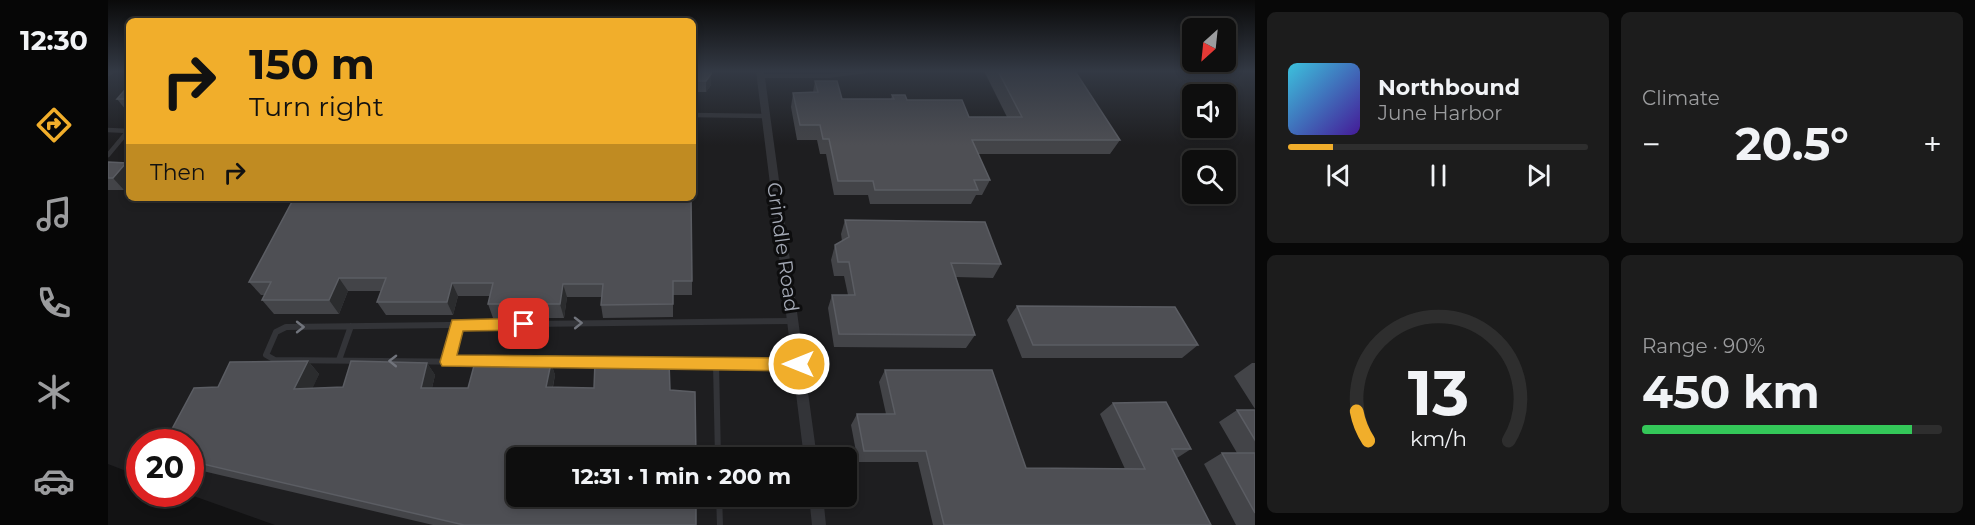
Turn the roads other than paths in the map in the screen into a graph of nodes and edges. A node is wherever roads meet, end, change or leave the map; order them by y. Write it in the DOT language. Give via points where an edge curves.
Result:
graph roads {
  1 [pos="763,96"];
  2 [pos="696,115"];
  3 [pos="765,116"];
  4 [pos="108,130"];
  5 [pos="126,131"];
  6 [pos="126,134"];
  7 [pos="108,156"];
  8 [pos="793,321"];
  9 [pos="457,325"];
  10 [pos="351,326"];
  11 [pos="339,360"];
  12 [pos="448,362"];
  13 [pos="611,363"];
  14 [pos="658,363"];
  15 [pos="716,364"];
  16 [pos="799,364"];
  17 [pos="718,447"];
  18 [pos="810,447"];
  19 [pos="719,507"];
  20 [pos="817,507"];
  21 [pos="720,525"];
  22 [pos="819,525"];
  1 -- 3 [label="street, Grindle Road"];
  2 -- 3 [label="lane"];
  3 -- 8 [label="street, Grindle Road"];
  4 -- 5 [label="lane"];
  6 -- 7 [label="lane"];
  9 -- 8 [label="lane, one-way"];
  8 -- 16 [label="street, Grindle Road"];
  9 -- 10 [label="lane"];
  9 -- 12 [label="lane"];
  10 -- 11 [label="lane"];
  11 -- 10 [label="lane, one-way" via="271,359 266,355 276,332 283,327"];
  12 -- 11 [label="lane, one-way"];
  12 -- 13 [label="lane"];
  14 -- 15 [label="lane"];
  15 -- 16 [label="lane"];
  15 -- 17 [label="lane"];
  16 -- 18 [label="street, Grindle Road"];
  19 -- 21 [label="lane"];
  20 -- 22 [label="street"];
}
